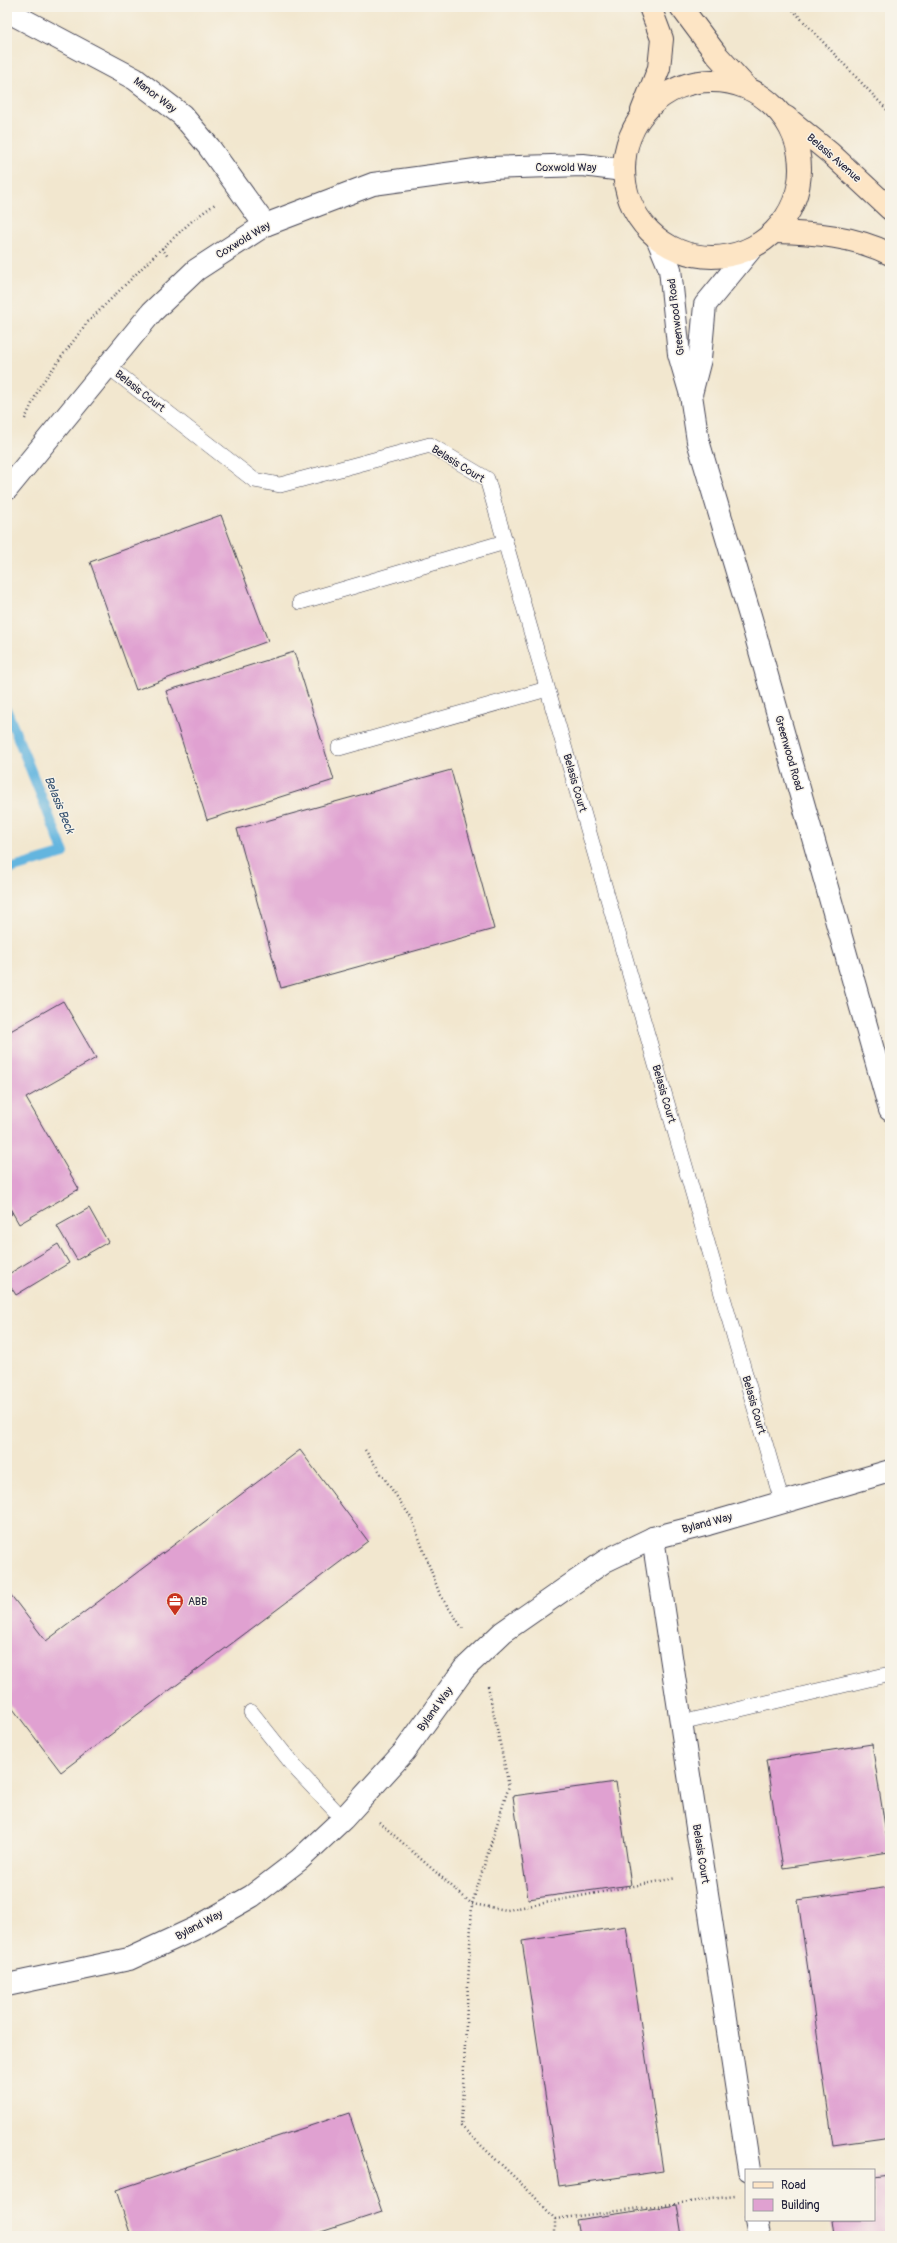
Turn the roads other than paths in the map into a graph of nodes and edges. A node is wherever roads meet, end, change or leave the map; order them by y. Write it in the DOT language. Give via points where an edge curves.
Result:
graph roads {
  1 [pos="650,7"];
  2 [pos="681,7"];
  3 [pos="7,11"];
  4 [pos="746,88"];
  5 [pos="776,109"];
  6 [pos="640,118"];
  7 [pos="623,170"];
  8 [pos="890,209"];
  9 [pos="265,225"];
  10 [pos="775,232"];
  11 [pos="658,240"];
  12 [pos="751,249"];
  13 [pos="890,254"];
  14 [pos="108,367"];
  15 [pos="691,395"];
  16 [pos="7,490"];
  17 [pos="505,542"];
  18 [pos="300,602"];
  19 [pos="547,689"];
  20 [pos="339,748"];
  21 [pos="890,1110"];
  22 [pos="890,1471"];
  23 [pos="782,1502"];
  24 [pos="653,1538"];
  25 [pos="890,1674"];
  26 [pos="251,1712"];
  27 [pos="681,1722"];
  28 [pos="350,1811"];
  29 [pos="7,1985"];
  30 [pos="748,2169"];
  31 [pos="756,2221"];
  32 [pos="759,2236"];
  1 -- 6 [label="main road" via="662,39 659,68"];
  2 -- 4 [label="main road" via="716,54"];
  3 -- 9 [label="street, Manor Way" via="135,79 182,115 209,147"];
  4 -- 5 [label="main road" via="761,96"];
  4 -- 6 [label="main road" via="715,81 686,84 660,97"];
  5 -- 8 [label="main road, Belasis Avenue" via="830,153"];
  5 -- 10 [label="main road" via="794,137 800,170 794,204"];
  6 -- 7 [label="main road" via="627,143"];
  7 -- 9 [label="street, Coxwold Way" via="583,165 490,168 373,184"];
  7 -- 11 [label="main road" via="628,196 640,220"];
  9 -- 14 [label="street, Coxwold Way" via="196,270 152,312"];
  10 -- 12 [label="main road"];
  10 -- 13 [label="main road" via="838,237 873,245"];
  11 -- 12 [label="main road" via="687,254 719,257"];
  11 -- 15 [label="street, Greenwood Road" via="670,269 679,354"];
  12 -- 15 [label="street, Greenwood Road" via="705,305 700,359"];
  14 -- 16 [label="street, Coxwold Way"];
  14 -- 17 [label="lane, Belasis Court" via="254,480 280,485 430,445 487,480"];
  15 -- 21 [label="street, Greenwood Road" via="698,441"];
  17 -- 18 [label="lane"];
  17 -- 19 [label="lane, Belasis Court"];
  19 -- 20 [label="lane"];
  19 -- 23 [label="lane, Belasis Court"];
  22 -- 23 [label="street, Byland Way"];
  23 -- 24 [label="street, Byland Way"];
  24 -- 27 [label="street, Belasis Court"];
  24 -- 28 [label="street, Byland Way" via="605,1561 504,1632 464,1669 404,1752"];
  25 -- 27 [label="lane"];
  26 -- 28 [label="lane" via="298,1771"];
  27 -- 30 [label="street, Belasis Court"];
  28 -- 29 [label="street, Byland Way" via="299,1860 252,1896 196,1928 129,1959"];
  31 -- 32 [label="street"];
}
